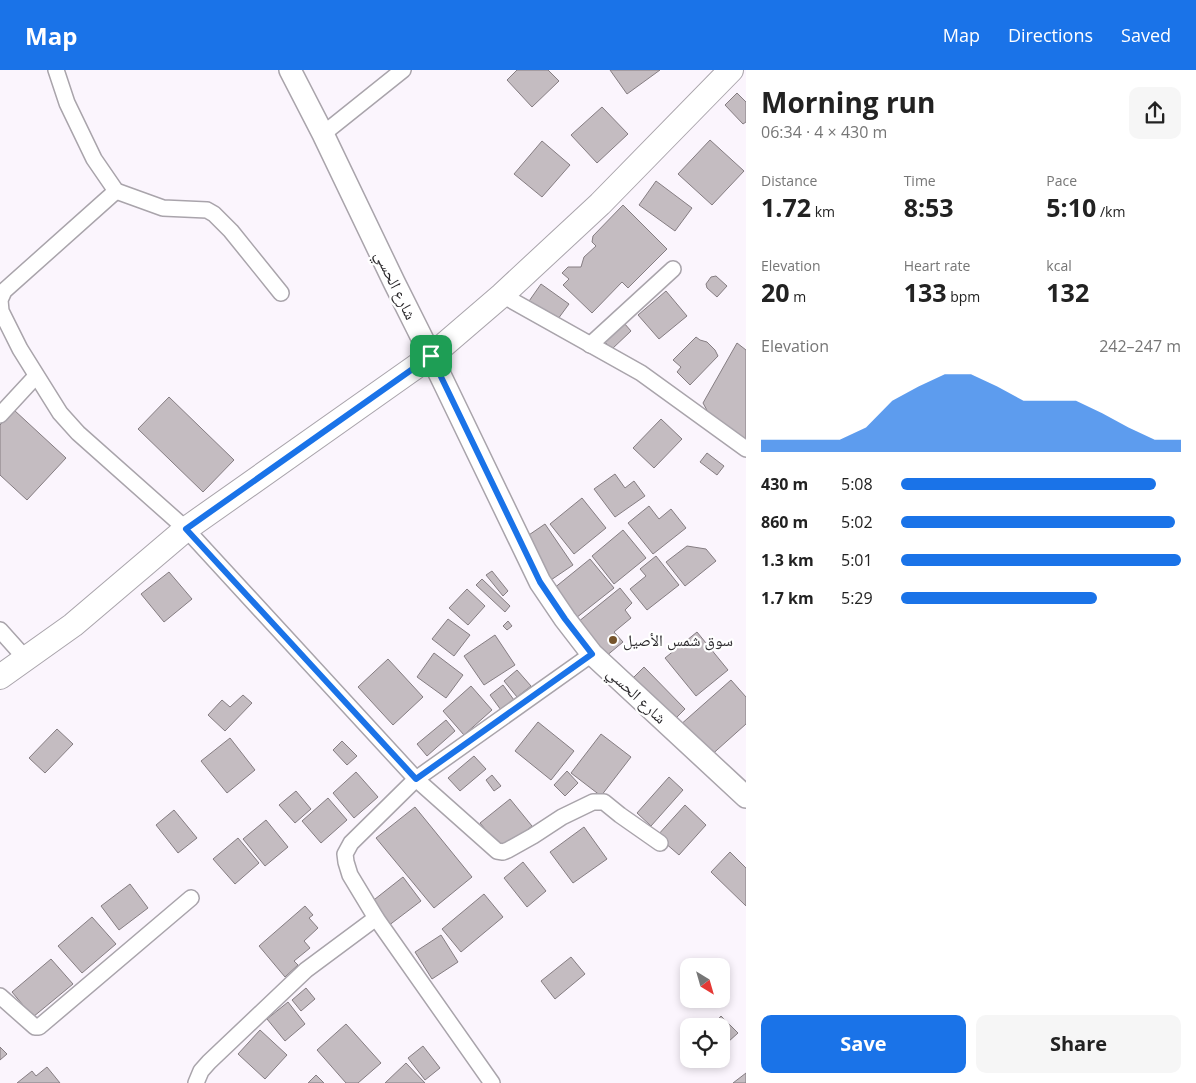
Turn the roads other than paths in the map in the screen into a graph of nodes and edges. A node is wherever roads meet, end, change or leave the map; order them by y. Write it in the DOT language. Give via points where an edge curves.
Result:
graph roads {
  1 [pos="56,70"];
  2 [pos="290,70"];
  3 [pos="403,70"];
  4 [pos="731,70"];
  5 [pos="323,134"];
  6 [pos="116,191"];
  7 [pos="673,269"];
  8 [pos="2,290"];
  9 [pos="281,293"];
  10 [pos="502,295"];
  11 [pos="590,345"];
  12 [pos="431,356"];
  13 [pos="36,376"];
  14 [pos="0,415"];
  15 [pos="746,449"];
  16 [pos="186,529"];
  17 [pos="0,630"];
  18 [pos="592,654"];
  19 [pos="26,659"];
  20 [pos="0,677"];
  21 [pos="416,779"];
  22 [pos="746,797"];
  23 [pos="660,843"];
  24 [pos="191,898"];
  25 [pos="376,918"];
  26 [pos="0,996"];
  27 [pos="490,1082"];
  28 [pos="196,1083"];
  1 -- 6 [label="street" via="67,103 94,159"];
  2 -- 5 [label="street, شارع الحسي"];
  3 -- 5 [label="street"];
  4 -- 10 [label="main road" via="600,204"];
  5 -- 12 [label="street, شارع الحسي"];
  6 -- 8 [label="street"];
  6 -- 9 [label="street" via="163,208 207,210 214,214"];
  7 -- 11 [label="street"];
  8 -- 13 [label="street" via="1,311"];
  10 -- 11 [label="street"];
  10 -- 12 [label="main road"];
  11 -- 15 [label="street" via="641,373"];
  12 -- 16 [label="main road"];
  12 -- 18 [label="street, شارع الحسي" via="540,582"];
  13 -- 14 [label="street"];
  13 -- 16 [label="street" via="60,413 78,433"];
  16 -- 19 [label="main road" via="72,626"];
  16 -- 21 [label="street"];
  17 -- 19 [label="street"];
  18 -- 21 [label="street"];
  18 -- 22 [label="street, شارع الحسي"];
  19 -- 20 [label="main road"];
  21 -- 23 [label="street" via="497,851 508,850 562,816 593,802 604,802"];
  21 -- 25 [label="street" via="351,843 345,854 350,875"];
  24 -- 26 [label="street" via="40,1027 35,1027"];
  25 -- 27 [label="street"];
  25 -- 28 [label="street" via="306,970 209,1062"];
}
